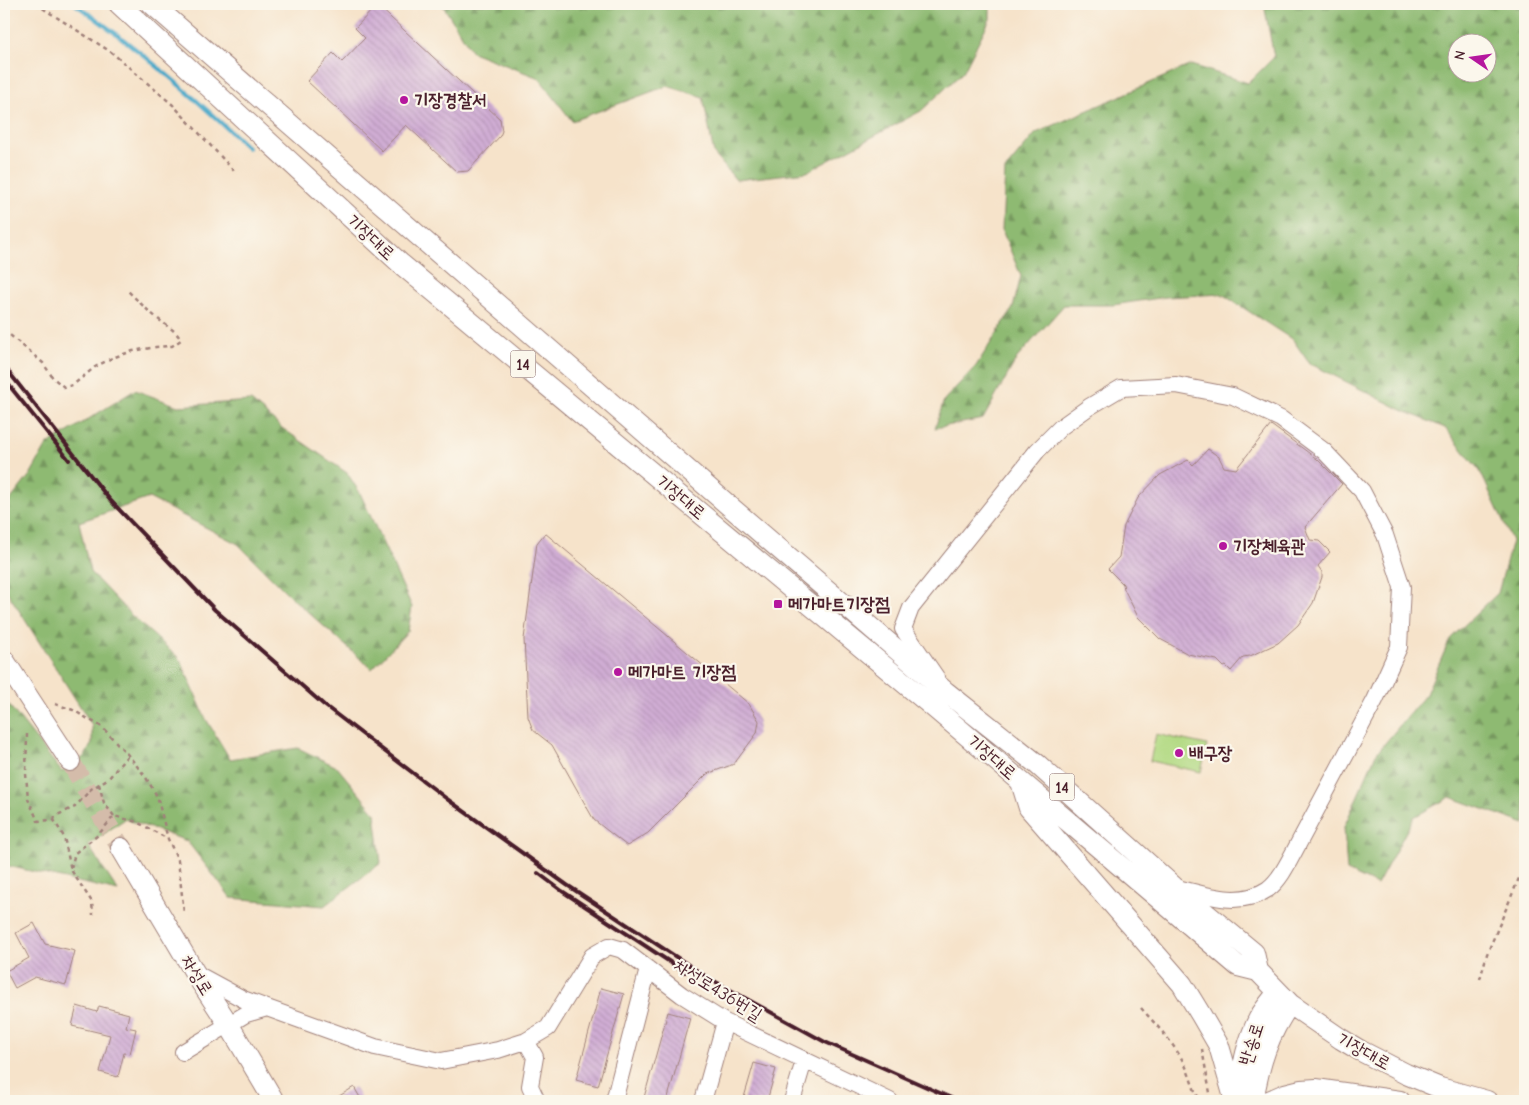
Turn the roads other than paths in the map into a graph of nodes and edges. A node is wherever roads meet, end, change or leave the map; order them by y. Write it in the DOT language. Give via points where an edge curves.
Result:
graph roads {
  1 [pos="119,4"];
  2 [pos="152,4"];
  3 [pos="4,660"];
  4 [pos="946,692"];
  5 [pos="70,761"];
  6 [pos="1020,782"];
  7 [pos="121,848"];
  8 [pos="1174,887"];
  9 [pos="648,969"];
  10 [pos="1258,971"];
  11 [pos="195,973"];
  12 [pos="1284,998"];
  13 [pos="267,1008"];
  14 [pos="725,1022"];
  15 [pos="229,1025"];
  16 [pos="526,1041"];
  17 [pos="183,1052"];
  18 [pos="804,1060"];
  19 [pos="274,1101"];
  20 [pos="537,1101"];
  21 [pos="614,1101"];
  22 [pos="703,1101"];
  23 [pos="792,1101"];
  24 [pos="890,1101"];
  25 [pos="1236,1101"];
  26 [pos="1253,1101"];
  27 [pos="1269,1101"];
  28 [pos="1400,1101"];
  29 [pos="1487,1101"];
  1 -- 6 [label="main road, 기장대로 / 14" via="401,264"];
  2 -- 4 [label="main road, 기장대로 / 14"];
  3 -- 5 [label="main road"];
  4 -- 8 [label="main road, 기장대로 / 14" via="1037,764"];
  4 -- 8 [label="street" via="902,629 911,608 1037,451 1061,427 1089,407 1121,388 1176,385 1233,396 1281,420 1324,451 1362,491 1385,535 1402,587 1399,646 1375,700 1283,872 1268,889 1249,897 1225,900"];
  6 -- 10 [label="main road, 기장대로 / 14" via="1238,966"];
  6 -- 25 [label="main road" via="1029,808 1182,984 1219,1046"];
  7 -- 11 [label="main road, 차성로"];
  8 -- 10 [label="main road, 기장대로 / 14" via="1254,953"];
  9 -- 14 [label="street, 차성로436번길"];
  9 -- 16 [label="street" via="623,950 609,946 592,956 548,1028"];
  9 -- 21 [label="street, 차성로436번길"];
  10 -- 12 [label="main road, 기장대로 / 14"];
  11 -- 13 [label="street"];
  11 -- 15 [label="main road, 차성로"];
  12 -- 25 [label="main road, 반송로" via="1259,1017"];
  12 -- 26 [label="main road, 반송로" via="1281,1016 1257,1073"];
  12 -- 29 [label="main road, 기장대로" via="1341,1039 1406,1074 1440,1088"];
  13 -- 15 [label="street" via="246,1014"];
  13 -- 16 [label="street" via="375,1047 441,1061"];
  14 -- 18 [label="street, 차성로436번길"];
  14 -- 22 [label="street"];
  15 -- 17 [label="street"];
  15 -- 19 [label="main road, 차성로"];
  16 -- 20 [label="street" via="535,1057 530,1086"];
  18 -- 23 [label="street"];
  18 -- 24 [label="street, 차성로436번길"];
  27 -- 28 [label="main road" via="1285,1094 1316,1089"];
}
